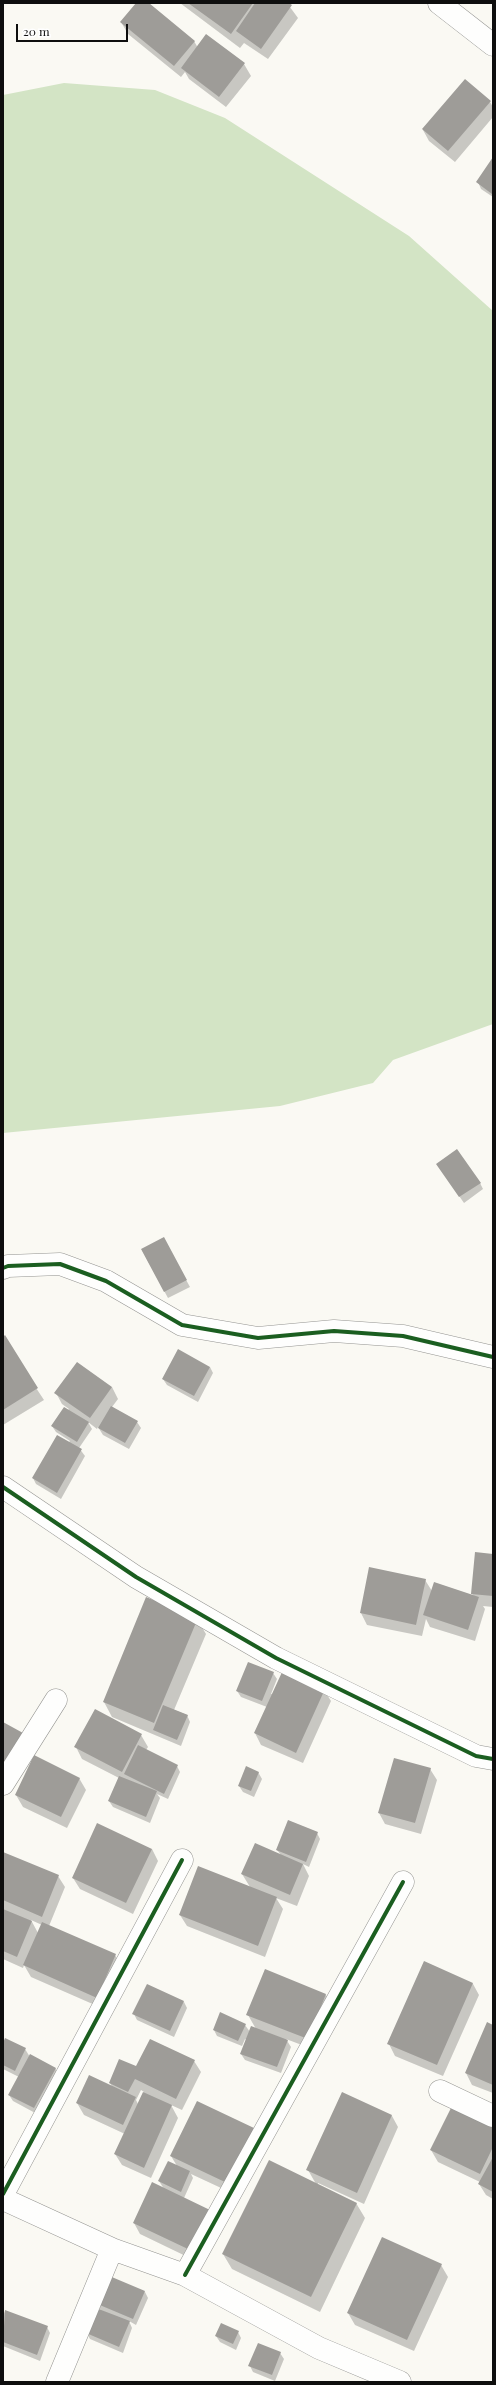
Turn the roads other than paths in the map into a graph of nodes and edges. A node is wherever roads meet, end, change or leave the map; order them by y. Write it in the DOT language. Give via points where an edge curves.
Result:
graph roads {
  1 [pos="452,7"];
  2 [pos="493,45"];
  3 [pos="3,1268"];
  4 [pos="493,1357"];
  5 [pos="3,1488"];
  6 [pos="56,1700"];
  7 [pos="493,1759"];
  8 [pos="3,1784"];
  9 [pos="182,1860"];
  10 [pos="403,1882"];
  11 [pos="440,2091"];
  12 [pos="493,2116"];
  13 [pos="3,2194"];
  14 [pos="3,2199"];
  15 [pos="112,2249"];
  16 [pos="185,2275"];
  17 [pos="57,2382"];
  18 [pos="400,2382"];
  1 -- 2 [label="street"];
  3 -- 4 [label="street" via="60,1264 106,1282 182,1326 258,1338 334,1331 403,1336"];
  5 -- 7 [label="street" via="136,1577 276,1658 476,1756"];
  6 -- 8 [label="street"];
  9 -- 13 [label="street"];
  10 -- 16 [label="street"];
  11 -- 12 [label="street"];
  14 -- 15 [label="street"];
  15 -- 16 [label="street"];
  15 -- 17 [label="street"];
  16 -- 18 [label="street" via="319,2348"];
}
